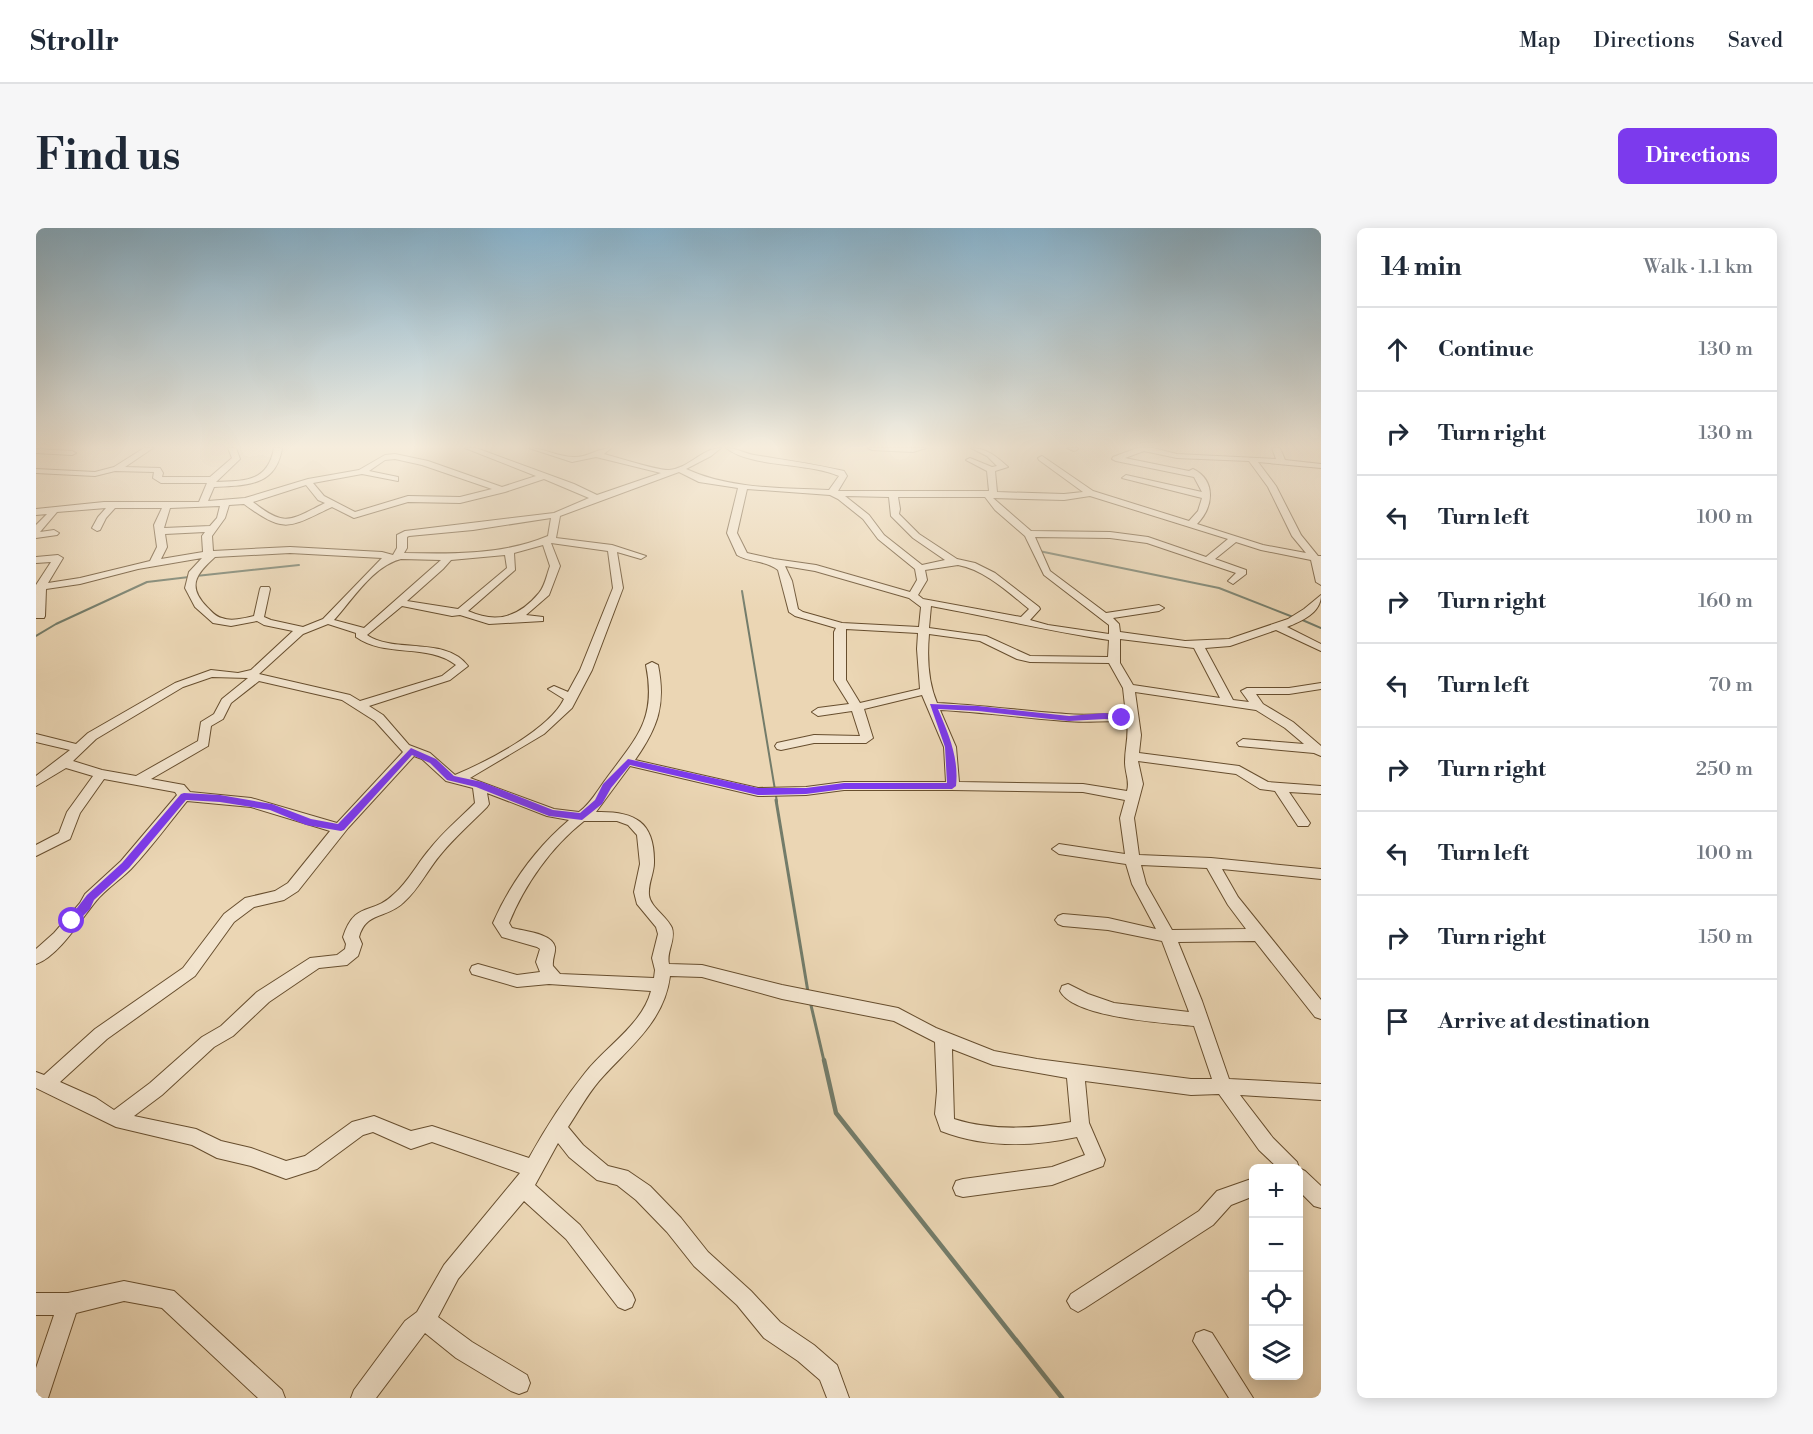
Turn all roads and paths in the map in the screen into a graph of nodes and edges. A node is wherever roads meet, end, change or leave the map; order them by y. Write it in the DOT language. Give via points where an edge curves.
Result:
graph roads {
  1 [pos="225,503"];
  2 [pos="229,503"];
  3 [pos="248,503"];
  4 [pos="395,503"];
  5 [pos="585,503"];
  6 [pos="739,503"];
  7 [pos="848,503"];
  8 [pos="893,503"];
  9 [pos="992,503"];
  10 [pos="1119,503"];
  11 [pos="1205,503"];
  12 [pos="1280,503"];
  13 [pos="202,504"];
  14 [pos="331,504"];
  15 [pos="168,505"];
  16 [pos="112,506"];
  17 [pos="36,512"];
  18 [pos="53,512"];
  19 [pos="556,515"];
  20 [pos="1192,524"];
  21 [pos="97,528"];
  22 [pos="212,529"];
  23 [pos="160,531"];
  24 [pos="36,533"];
  25 [pos="54,533"];
  26 [pos="1028,534"];
  27 [pos="1234,539"];
  28 [pos="548,540"];
  29 [pos="612,548"];
  30 [pos="509,551"];
  31 [pos="210,554"];
  32 [pos="641,556"];
  33 [pos="448,557"];
  34 [pos="395,558"];
  35 [pos="1318,558"];
  36 [pos="36,560"];
  37 [pos="1208,560"];
  38 [pos="773,562"];
  39 [pos="954,562"];
  40 [pos="154,563"];
  41 [pos="920,568"];
  42 [pos="1233,581"];
  43 [pos="1321,582"];
  44 [pos="39,587"];
  45 [pos="265,589"];
  46 [pos="913,596"];
  47 [pos="1321,598"];
  48 [pos="923,602"];
  49 [pos="401,603"];
  50 [pos="1159,608"];
  51 [pos="460,612"];
  52 [pos="40,616"];
  53 [pos="1106,616"];
  54 [pos="259,618"];
  55 [pos="516,618"];
  56 [pos="539,619"];
  57 [pos="327,621"];
  58 [pos="1023,621"];
  59 [pos="842,626"];
  60 [pos="1278,627"];
  61 [pos="303,630"];
  62 [pos="924,631"];
  63 [pos="366,632"];
  64 [pos="1115,636"];
  65 [pos="1198,644"];
  66 [pos="1321,648"];
  67 [pos="1114,660"];
  68 [pos="652,665"];
  69 [pos="252,677"];
  70 [pos="1321,686"];
  71 [pos="1129,687"];
  72 [pos="554,689"];
  73 [pos="926,691"];
  74 [pos="571,698"];
  75 [pos="1227,700"];
  76 [pos="360,705"];
  77 [pos="933,706"];
  78 [pos="1259,706"];
  79 [pos="857,707"];
  80 [pos="818,712"];
  81 [pos="1132,718"];
  82 [pos="36,738"];
  83 [pos="1243,742"];
  84 [pos="781,746"];
  85 [pos="77,748"];
  86 [pos="411,751"];
  87 [pos="1320,751"];
  88 [pos="1133,756"];
  89 [pos="628,762"];
  90 [pos="64,763"];
  91 [pos="101,774"];
  92 [pos="139,780"];
  93 [pos="458,780"];
  94 [pos="36,782"];
  95 [pos="479,785"];
  96 [pos="952,786"];
  97 [pos="1280,788"];
  98 [pos="1321,790"];
  99 [pos="184,796"];
  100 [pos="1134,797"];
  101 [pos="582,817"];
  102 [pos="1303,823"];
  103 [pos="341,828"];
  104 [pos="1059,849"];
  105 [pos="36,851"];
  106 [pos="1132,860"];
  107 [pos="1211,863"];
  108 [pos="1320,876"];
  109 [pos="1063,920"];
  110 [pos="1259,935"];
  111 [pos="1168,936"];
  112 [pos="39,954"];
  113 [pos="478,970"];
  114 [pos="662,978"];
  115 [pos="556,980"];
  116 [pos="1068,991"];
  117 [pos="1321,1011"];
  118 [pos="1199,1020"];
  119 [pos="943,1038"];
  120 [pos="1075,1071"];
  121 [pos="38,1081"];
  122 [pos="1223,1086"];
  123 [pos="1321,1092"];
  124 [pos="116,1119"];
  125 [pos="557,1128"];
  126 [pos="1082,1128"];
  127 [pos="1286,1164"];
  128 [pos="532,1168"];
  129 [pos="1303,1181"];
  130 [pos="523,1187"];
  131 [pos="963,1188"];
  132 [pos="1249,1189"];
  133 [pos="1321,1199"];
  134 [pos="626,1300"];
  135 [pos="1078,1301"];
  136 [pos="36,1304"];
  137 [pos="68,1304"];
  138 [pos="425,1320"];
  139 [pos="1204,1341"];
  140 [pos="519,1383"];
  141 [pos="37,1398"];
  142 [pos="274,1398"];
  143 [pos="362,1398"];
  144 [pos="838,1398"];
  145 [pos="1242,1398"];
  1 -- 2 [label="street"];
  1 -- 13 [label="street"];
  1 -- 22 [label="street" via="221,518"];
  3 -- 14 [label="street" via="270,519 283,523"];
  4 -- 14 [label="street" via="354,514"];
  5 -- 19 [label="street"];
  6 -- 38 [label="street" via="732,533 740,553"];
  7 -- 41 [label="street" via="866,517 881,537"];
  8 -- 39 [label="street" via="894,514 916,536"];
  9 -- 26 [label="street"];
  10 -- 20 [label="street"];
  11 -- 20 [label="street" via="1202,516"];
  12 -- 35 [label="street" via="1297,536"];
  13 -- 15 [label="street"];
  15 -- 16 [label="street"];
  15 -- 23 [label="street"];
  16 -- 18 [label="street"];
  16 -- 21 [label="street"];
  17 -- 18 [label="street"];
  18 -- 24 [label="street"];
  19 -- 28 [label="street"];
  19 -- 34 [label="street" via="408,533 402,536 402,548"];
  20 -- 27 [label="street"];
  22 -- 23 [label="street"];
  22 -- 31 [label="street" via="206,540"];
  23 -- 40 [label="street" via="162,547"];
  24 -- 25 [label="street"];
  26 -- 37 [label="street" via="1110,535 1148,540"];
  26 -- 53 [label="street" via="1041,567"];
  27 -- 35 [label="street"];
  27 -- 37 [label="street"];
  28 -- 29 [label="street"];
  28 -- 30 [label="street"];
  28 -- 55 [label="street" via="555,566 545,593"];
  29 -- 32 [label="street"];
  29 -- 74 [label="street" via="618,588 591,659"];
  30 -- 33 [label="street"];
  30 -- 51 [label="street" via="512,568 506,576"];
  31 -- 34 [label="street" via="290,550"];
  31 -- 40 [label="street"];
  31 -- 54 [label="street" via="190,577 194,597 217,621"];
  33 -- 34 [label="street"];
  33 -- 49 [label="street"];
  34 -- 57 [label="street" via="373,571"];
  35 -- 43 [label="street"];
  36 -- 44 [label="street" via="58,558"];
  37 -- 42 [label="street" via="1243,572"];
  38 -- 46 [label="street" via="816,568"];
  38 -- 59 [label="street" via="784,571 793,610"];
  39 -- 41 [label="street"];
  39 -- 58 [label="street" via="984,570 1033,607 1034,612"];
  40 -- 44 [label="street"];
  41 -- 46 [label="street" via="922,580"];
  44 -- 52 [label="street"];
  45 -- 54 [label="street"];
  46 -- 48 [label="street"];
  47 -- 60 [label="street" via="1293,621"];
  48 -- 58 [label="street"];
  48 -- 62 [label="street"];
  49 -- 51 [label="street"];
  49 -- 63 [label="street"];
  50 -- 53 [label="street"];
  51 -- 55 [label="street" via="490,621"];
  53 -- 64 [label="street" via="1114,624"];
  54 -- 61 [label="street"];
  55 -- 56 [label="street"];
  57 -- 61 [label="street"];
  57 -- 63 [label="street"];
  58 -- 64 [label="street" via="1047,628"];
  59 -- 62 [label="street"];
  59 -- 79 [label="street" via="840,680"];
  60 -- 65 [label="street" via="1227,643"];
  60 -- 66 [label="street"];
  61 -- 69 [label="street"];
  62 -- 67 [label="street" via="982,638 1030,659"];
  62 -- 73 [label="street"];
  63 -- 76 [label="street" via="360,635 370,642 445,655 463,664 446,678"];
  64 -- 65 [label="street"];
  64 -- 67 [label="street"];
  65 -- 75 [label="street"];
  67 -- 71 [label="street" via="1116,672"];
  68 -- 89 [label="street" via="656,686 654,710 646,733"];
  69 -- 76 [label="street" via="346,697"];
  69 -- 85 [label="street" via="202,675 119,718"];
  69 -- 92 [label="street" via="226,701 219,716 205,725 204,743"];
  70 -- 78 [label="street" via="1247,691"];
  71 -- 75 [label="street"];
  71 -- 81 [label="street"];
  72 -- 74 [label="street"];
  73 -- 77 [label="street"];
  73 -- 79 [label="street"];
  74 -- 93 [label="street" via="569,705 547,726"];
  75 -- 78 [label="street"];
  76 -- 86 [label="street" via="379,718"];
  77 -- 81 [label="street" via="1069,718"];
  77 -- 96 [label="street" via="950,747"];
  78 -- 87 [label="street"];
  79 -- 80 [label="street"];
  79 -- 84 [label="street" via="866,740 813,739"];
  81 -- 88 [label="street"];
  82 -- 85 [label="street"];
  83 -- 87 [label="street"];
  85 -- 90 [label="street"];
  86 -- 93 [label="street" via="426,756"];
  86 -- 103 [label="street"];
  88 -- 97 [label="street" via="1239,770 1258,783"];
  88 -- 100 [label="street"];
  89 -- 96 [label="street" via="758,792 844,786"];
  89 -- 101 [label="street"];
  90 -- 91 [label="street"];
  90 -- 94 [label="street"];
  91 -- 92 [label="street"];
  91 -- 105 [label="street" via="74,812 65,836"];
  92 -- 99 [label="street" via="178,788"];
  93 -- 95 [label="street"];
  95 -- 101 [label="street" via="552,813"];
  95 -- 124 [label="street" via="482,804 435,851 400,898 361,917 355,924 352,952 340,961 316,962 263,997 227,1031 208,1042"];
  96 -- 100 [label="street" via="1083,788"];
  97 -- 98 [label="street"];
  97 -- 102 [label="street"];
  99 -- 103 [label="street" via="272,807 309,822"];
  99 -- 112 [label="street" via="126,865"];
  100 -- 106 [label="street" via="1127,818"];
  101 -- 114 [label="street" via="618,816 633,822 644,834 647,864 642,900 666,934 660,958"];
  101 -- 115 [label="street" via="535,864 501,923 507,933 542,942 548,948 543,958 546,971"];
  103 -- 121 [label="street" via="293,887 279,896 250,902 229,918 189,972"];
  104 -- 106 [label="street"];
  106 -- 107 [label="street"];
  106 -- 111 [label="street" via="1139,884"];
  107 -- 108 [label="street"];
  107 -- 110 [label="street"];
  109 -- 111 [label="street"];
  110 -- 111 [label="street"];
  110 -- 117 [label="street"];
  111 -- 118 [label="street"];
  113 -- 115 [label="street" via="518,981"];
  114 -- 115 [label="street" via="632,985"];
  114 -- 119 [label="street" via="702,971 898,1015"];
  114 -- 125 [label="street" via="649,1016 591,1078"];
  116 -- 118 [label="street" via="1086,1002 1110,1009"];
  118 -- 122 [label="street"];
  119 -- 120 [label="street" via="993,1058"];
  119 -- 126 [label="street" via="947,1125 991,1137 1050,1135"];
  120 -- 122 [label="street" via="1191,1087"];
  120 -- 126 [label="street"];
  121 -- 124 [label="street"];
  122 -- 123 [label="street"];
  122 -- 127 [label="street"];
  124 -- 128 [label="street" via="196,1137 217,1149 286,1170 310,1163 358,1128 374,1124 411,1140 432,1134"];
  125 -- 128 [label="street"];
  125 -- 144 [label="street" via="576,1151 604,1174 621,1176 643,1193 701,1259 772,1330 829,1373"];
  126 -- 131 [label="street" via="1096,1160 1052,1176"];
  128 -- 130 [label="street"];
  129 -- 133 [label="street"];
  130 -- 134 [label="street" via="573,1232"];
  130 -- 138 [label="street" via="451,1272"];
  132 -- 135 [label="street" via="1224,1198 1206,1218"];
  136 -- 137 [label="street"];
  137 -- 141 [label="street"];
  137 -- 142 [label="street" via="124,1291 167,1298"];
  138 -- 140 [label="street" via="464,1350"];
  138 -- 143 [label="street" via="413,1329"];
  139 -- 145 [label="street"];
}
